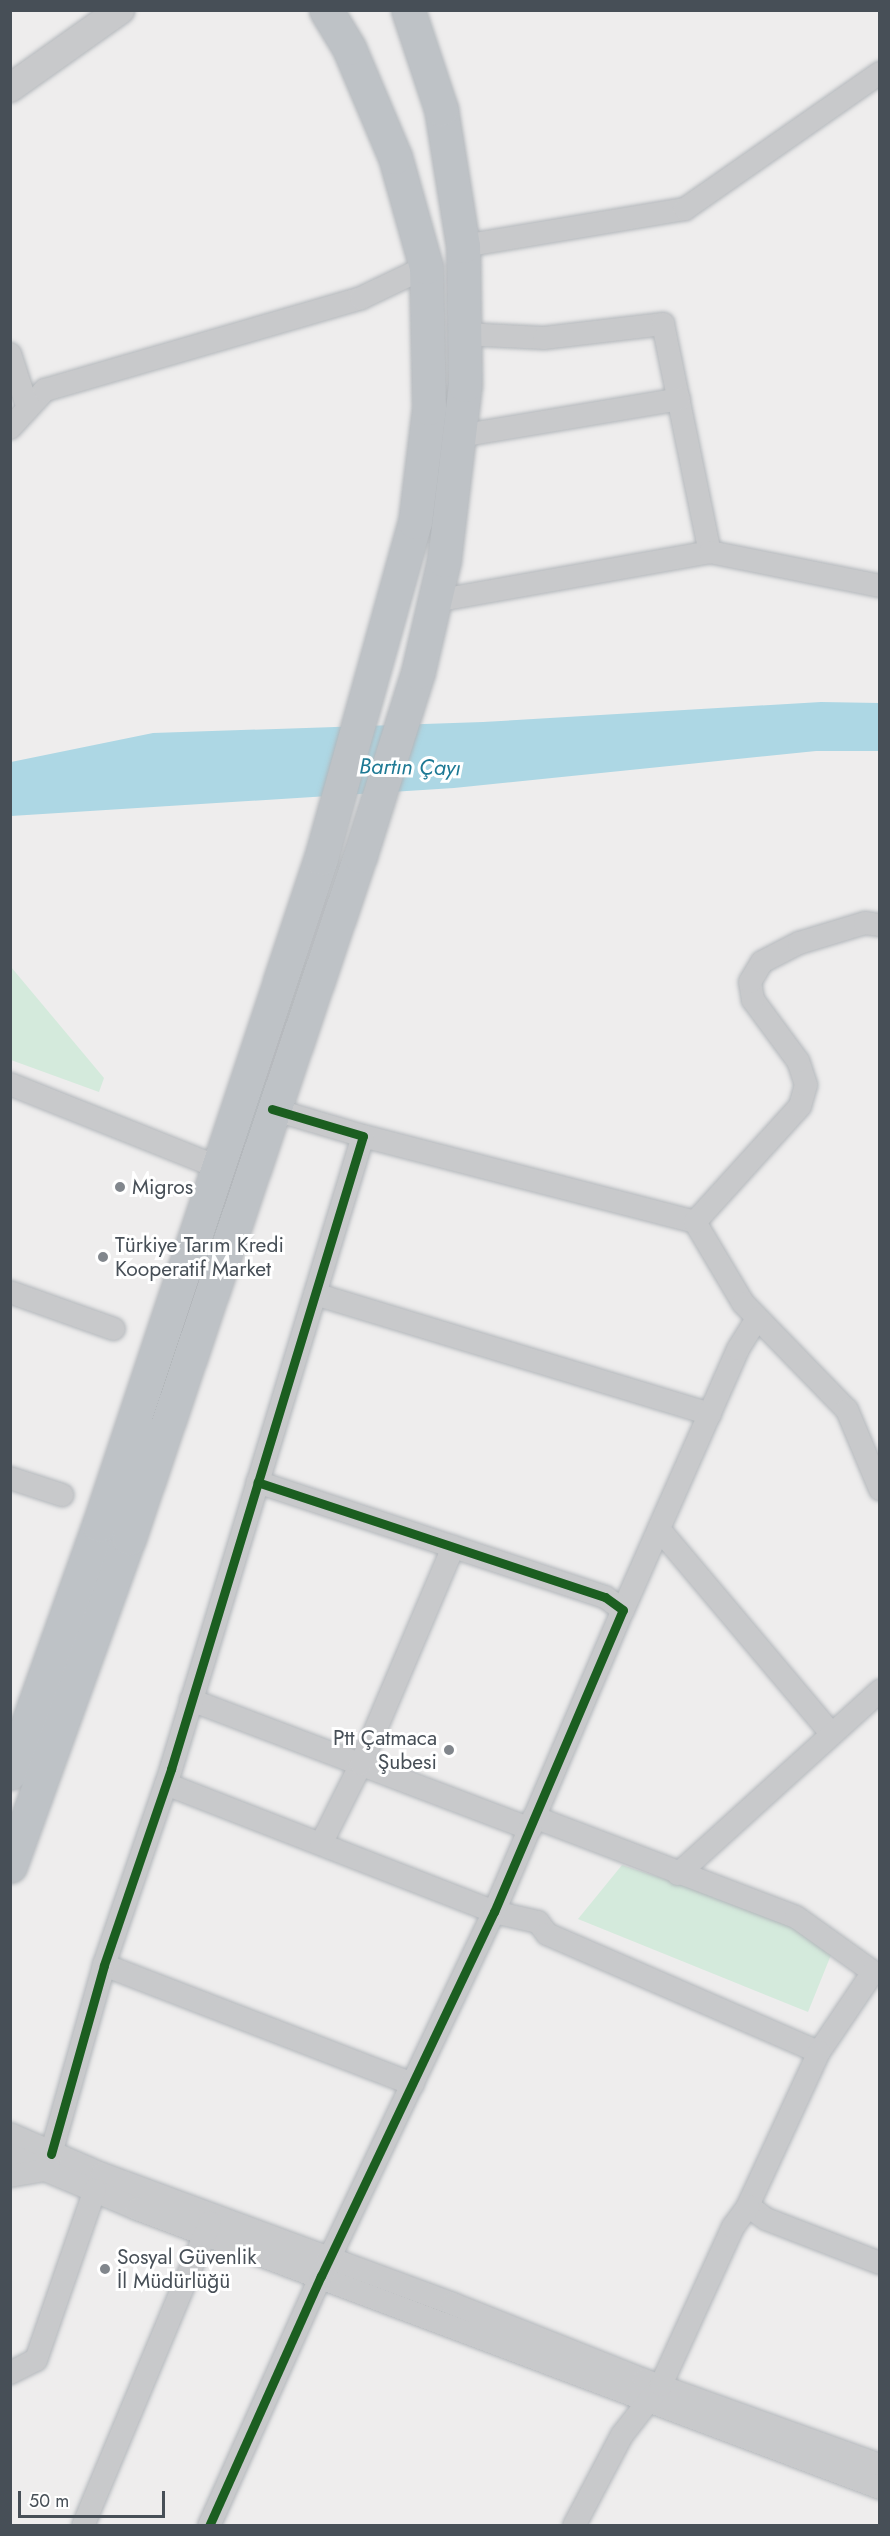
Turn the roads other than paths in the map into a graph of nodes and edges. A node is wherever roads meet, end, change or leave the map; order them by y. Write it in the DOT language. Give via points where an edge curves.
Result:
graph roads {
  1 [pos="120,10"];
  2 [pos="326,10"];
  3 [pos="408,10"];
  4 [pos="879,73"];
  5 [pos="10,88"];
  6 [pos="463,246"];
  7 [pos="426,267"];
  8 [pos="464,334"];
  9 [pos="10,354"];
  10 [pos="679,399"];
  11 [pos="27,406"];
  12 [pos="10,428"];
  13 [pos="459,436"];
  14 [pos="710,552"];
  15 [pos="879,586"];
  16 [pos="435,601"];
  17 [pos="879,925"];
  18 [pos="10,1084"];
  19 [pos="272,1109"];
  20 [pos="363,1136"];
  21 [pos="218,1167"];
  22 [pos="695,1222"];
  23 [pos="10,1292"];
  24 [pos="315,1294"];
  25 [pos="757,1318"];
  26 [pos="114,1329"];
  27 [pos="710,1414"];
  28 [pos="10,1478"];
  29 [pos="258,1482"];
  30 [pos="879,1489"];
  31 [pos="62,1495"];
  32 [pos="659,1529"];
  33 [pos="453,1547"];
  34 [pos="623,1610"];
  35 [pos="879,1691"];
  36 [pos="191,1700"];
  37 [pos="831,1733"];
  38 [pos="361,1764"];
  39 [pos="10,1773"];
  40 [pos="166,1784"];
  41 [pos="532,1823"];
  42 [pos="321,1844"];
  43 [pos="10,1866"];
  44 [pos="678,1874"];
  45 [pos="494,1912"];
  46 [pos="104,1965"];
  47 [pos="877,1971"];
  48 [pos="819,2052"];
  49 [pos="413,2085"];
  50 [pos="10,2134"];
  51 [pos="10,2155"];
  52 [pos="47,2162"];
  53 [pos="10,2176"];
  54 [pos="95,2190"];
  55 [pos="748,2206"];
  56 [pos="209,2224"];
  57 [pos="879,2263"];
  58 [pos="325,2267"];
  59 [pos="10,2373"];
  60 [pos="655,2392"];
  61 [pos="879,2465"];
  62 [pos="879,2488"];
  63 [pos="83,2526"];
  64 [pos="209,2526"];
  65 [pos="574,2526"];
  1 -- 5 [label="street"];
  2 -- 7 [label="highway" via="350,48 394,157"];
  3 -- 6 [label="highway" via="441,109"];
  4 -- 6 [label="street" via="685,209"];
  6 -- 8 [label="highway"];
  7 -- 11 [label="street" via="361,298 45,390"];
  7 -- 21 [label="highway" via="429,408 415,522 321,858"];
  8 -- 10 [label="street" via="544,339 663,324"];
  8 -- 13 [label="highway" via="465,385"];
  9 -- 11 [label="street"];
  10 -- 13 [label="street"];
  10 -- 14 [label="street"];
  11 -- 12 [label="street"];
  13 -- 16 [label="highway" via="444,560"];
  14 -- 15 [label="street"];
  14 -- 16 [label="street"];
  16 -- 19 [label="highway" via="418,672 360,856"];
  17 -- 22 [label="street" via="865,923 810,940 762,962 750,982 753,1000 798,1061 806,1085 800,1106"];
  18 -- 21 [label="street"];
  19 -- 20 [label="street"];
  19 -- 43 [label="highway" via="129,1538"];
  20 -- 22 [label="street"];
  20 -- 24 [label="street"];
  21 -- 39 [label="highway" via="99,1525"];
  22 -- 25 [label="street" via="743,1303"];
  23 -- 26 [label="street"];
  24 -- 27 [label="street"];
  24 -- 29 [label="street"];
  25 -- 27 [label="street" via="738,1349"];
  25 -- 30 [label="street" via="848,1410"];
  27 -- 32 [label="street"];
  28 -- 31 [label="street"];
  29 -- 33 [label="street"];
  29 -- 36 [label="street"];
  32 -- 34 [label="street"];
  32 -- 37 [label="street"];
  33 -- 34 [label="street" via="605,1597"];
  33 -- 38 [label="street"];
  34 -- 41 [label="street"];
  35 -- 37 [label="street"];
  36 -- 38 [label="street"];
  36 -- 40 [label="street"];
  37 -- 44 [label="street"];
  38 -- 41 [label="street"];
  38 -- 42 [label="street"];
  40 -- 42 [label="street"];
  40 -- 46 [label="street"];
  41 -- 44 [label="street"];
  41 -- 45 [label="street"];
  42 -- 45 [label="street"];
  44 -- 47 [label="street" via="796,1917"];
  45 -- 48 [label="street" via="538,1922 547,1934"];
  45 -- 49 [label="street"];
  46 -- 49 [label="street"];
  46 -- 52 [label="street"];
  47 -- 48 [label="street"];
  48 -- 55 [label="street"];
  49 -- 58 [label="street"];
  50 -- 52 [label="street"];
  51 -- 52 [label="street"];
  52 -- 53 [label="street"];
  52 -- 54 [label="street"];
  52 -- 56 [label="street"];
  54 -- 56 [label="street"];
  54 -- 59 [label="street" via="36,2360"];
  55 -- 57 [label="street" via="766,2219"];
  55 -- 60 [label="street" via="733,2227"];
  56 -- 58 [label="street"];
  56 -- 63 [label="street"];
  58 -- 60 [label="street"];
  58 -- 64 [label="street"];
  60 -- 61 [label="street"];
  60 -- 62 [label="street"];
  60 -- 65 [label="street" via="622,2435"];
}
